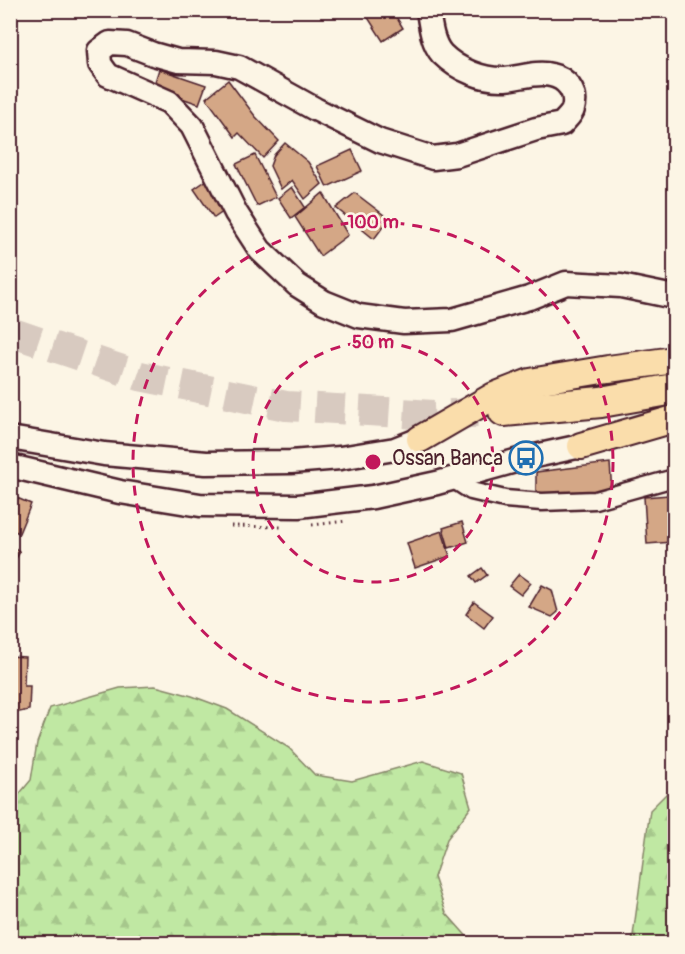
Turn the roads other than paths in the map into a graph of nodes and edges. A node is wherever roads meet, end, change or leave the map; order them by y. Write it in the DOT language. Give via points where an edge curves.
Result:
graph roads {
  1 [pos="428,10"];
  2 [pos="675,297"];
  3 [pos="675,360"];
  4 [pos="675,389"];
  5 [pos="504,411"];
  6 [pos="675,419"];
  7 [pos="10,438"];
  8 [pos="420,439"];
  9 [pos="581,446"];
  10 [pos="10,466"];
  11 [pos="451,478"];
  12 [pos="675,478"];
  1 -- 2 [label="street" via="441,53 458,66 478,76 502,79 549,74 564,80 573,90 573,109 562,124 434,158 380,141 239,67 178,61 127,44 110,43 99,51 100,64 108,75 169,102 192,126 236,213 260,250 297,285 324,302 359,316 404,322 452,320 566,283 621,285"];
  3 -- 8 [label="main road" via="530,382 494,396"];
  4 -- 5 [label="highway" via="601,402"];
  6 -- 9 [label="main road"];
  7 -- 8 [label="street" via="104,454 206,463 340,458 395,449"];
  9 -- 11 [label="street"];
  10 -- 11 [label="street" via="120,492 200,505 298,506 373,497"];
  11 -- 12 [label="street" via="471,491 542,502 595,500"];
}
